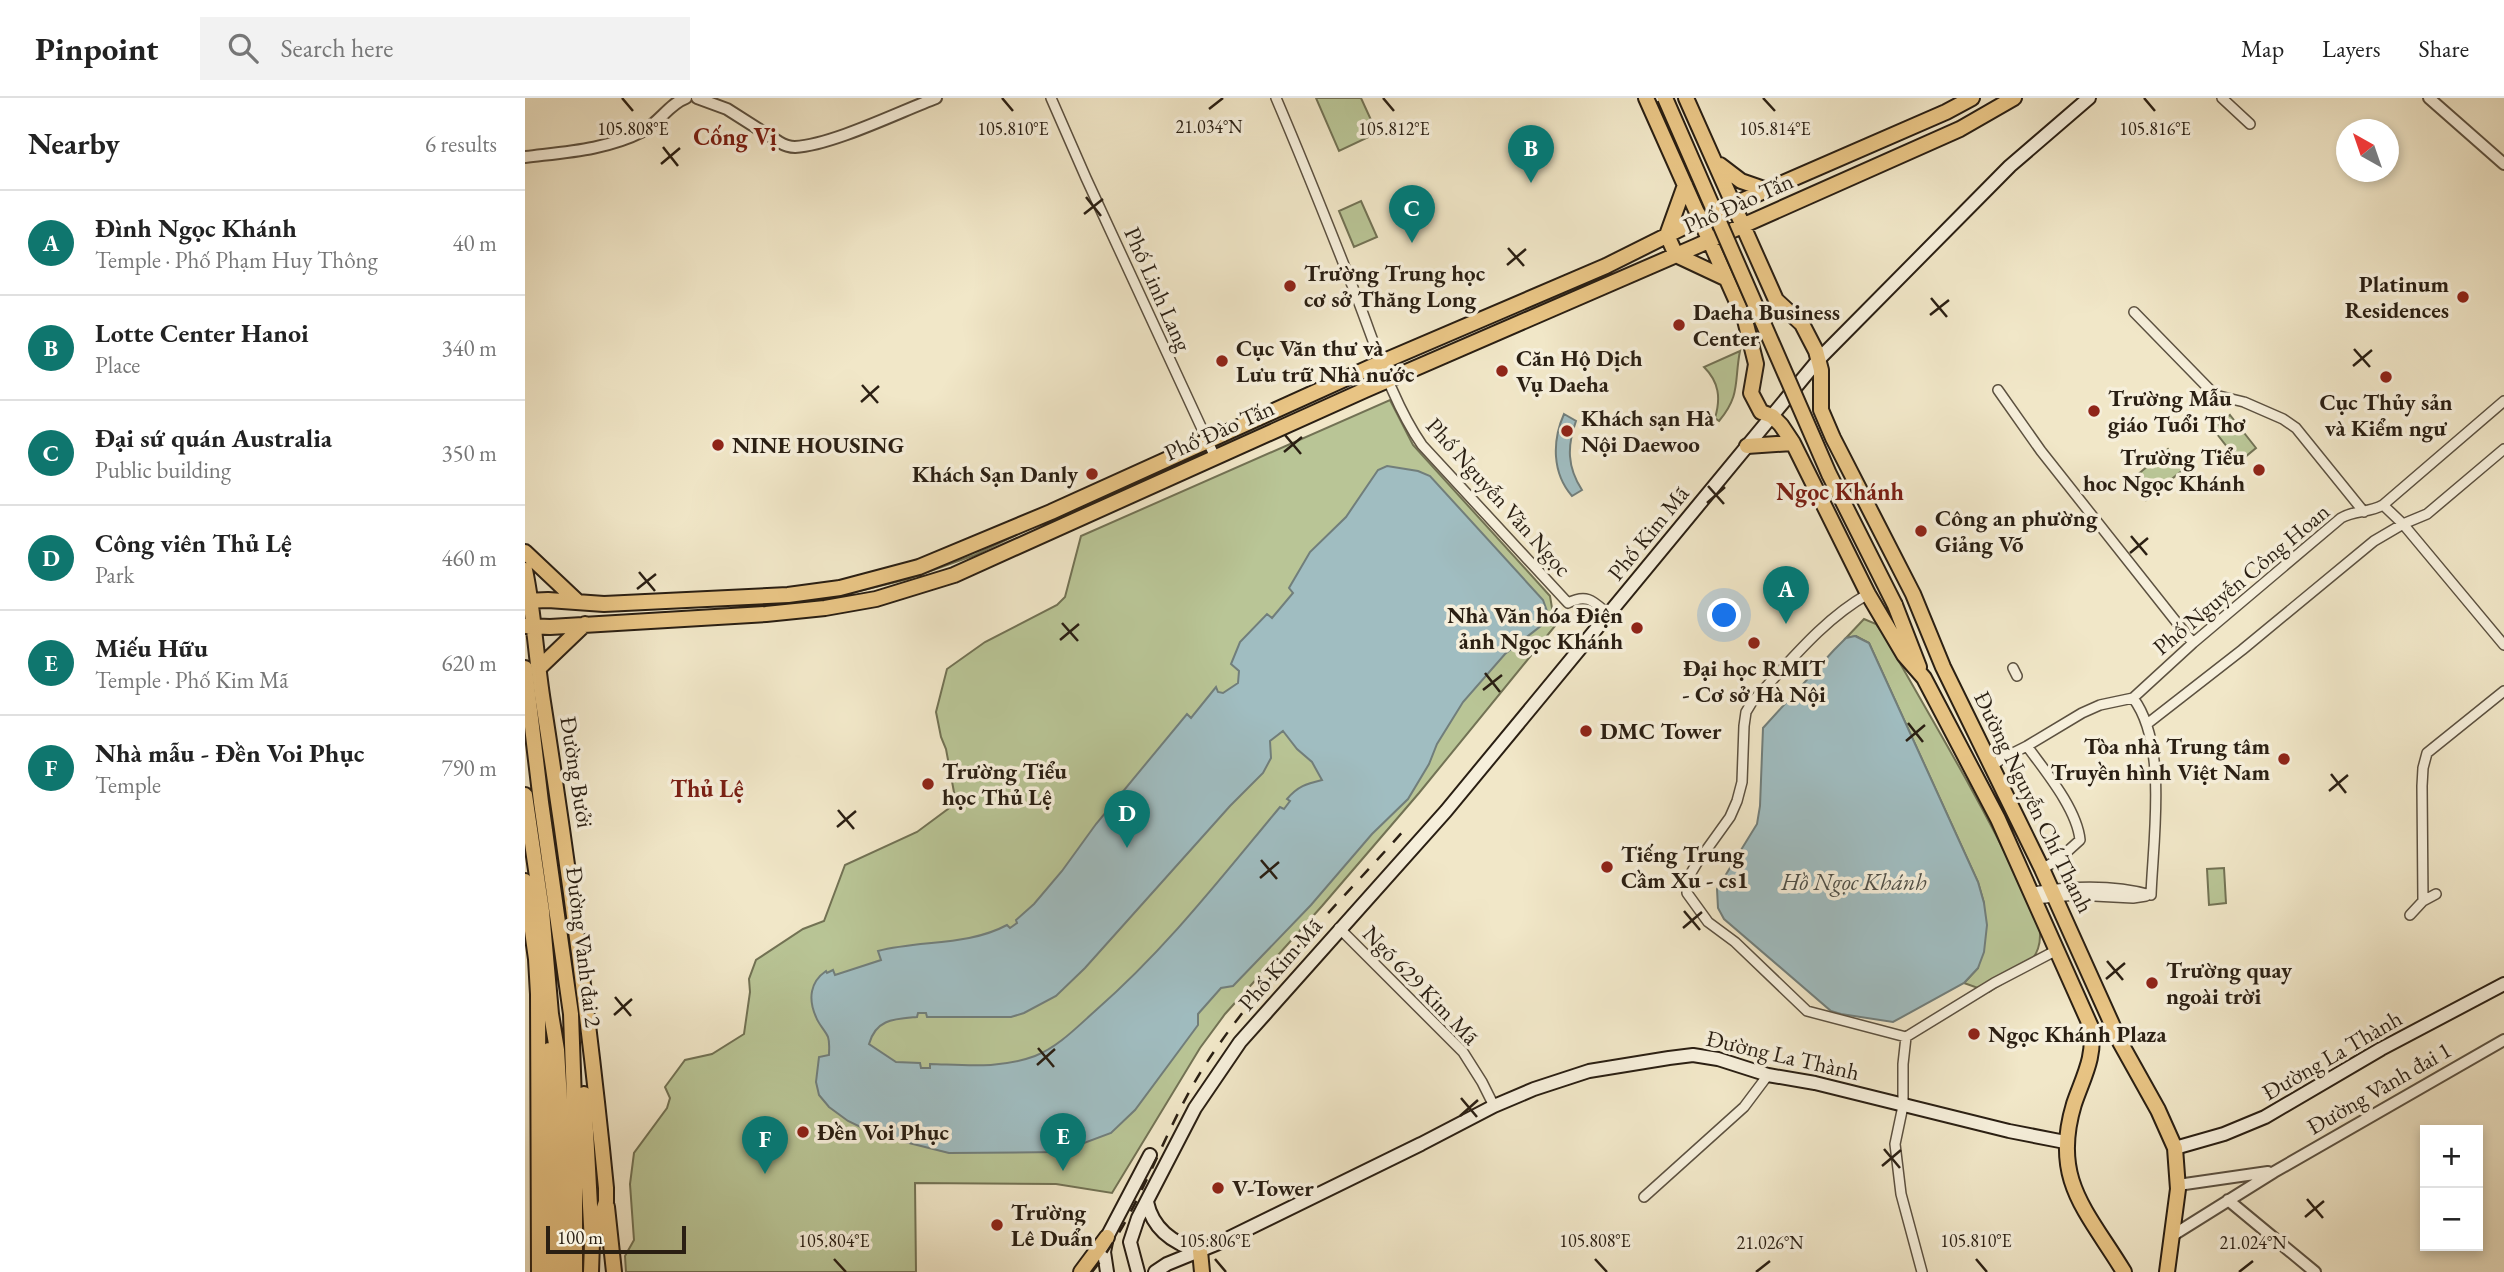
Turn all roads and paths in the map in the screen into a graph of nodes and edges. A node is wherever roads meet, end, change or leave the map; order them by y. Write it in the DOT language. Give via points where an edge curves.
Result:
graph roads {
  1 [pos="686,98"];
  2 [pos="697,98"];
  3 [pos="936,98"];
  4 [pos="1051,98"];
  5 [pos="1276,98"];
  6 [pos="1646,98"];
  7 [pos="1665,98"];
  8 [pos="1686,98"];
  9 [pos="1972,98"];
  10 [pos="2014,98"];
  11 [pos="2089,98"];
  12 [pos="2222,98"];
  13 [pos="2429,98"];
  14 [pos="2250,124"];
  15 [pos="1705,139"];
  16 [pos="1671,154"];
  17 [pos="525,157"];
  18 [pos="1715,161"];
  19 [pos="2504,164"];
  20 [pos="1685,185"];
  21 [pos="1767,190"];
  22 [pos="1748,198"];
  23 [pos="1733,204"];
  24 [pos="1700,219"];
  25 [pos="1757,219"];
  26 [pos="1742,226"];
  27 [pos="1667,235"];
  28 [pos="1709,240"];
  29 [pos="1676,255"];
  30 [pos="1725,278"];
  31 [pos="1776,300"];
  32 [pos="2134,312"];
  33 [pos="1745,320"];
  34 [pos="1458,330"];
  35 [pos="1465,347"];
  36 [pos="1819,359"];
  37 [pos="1382,362"];
  38 [pos="1389,380"];
  39 [pos="1998,390"];
  40 [pos="2504,401"];
  41 [pos="1772,415"];
  42 [pos="1833,438"];
  43 [pos="1209,442"];
  44 [pos="1793,443"];
  45 [pos="1747,446"];
  46 [pos="2504,449"];
  47 [pos="1215,457"];
  48 [pos="1802,460"];
  49 [pos="2383,505"];
  50 [pos="2364,512"];
  51 [pos="2403,524"];
  52 [pos="525,552"];
  53 [pos="525,570"];
  54 [pos="1868,594"];
  55 [pos="756,597"];
  56 [pos="528,601"];
  57 [pos="577,601"];
  58 [pos="1895,606"];
  59 [pos="755,615"];
  60 [pos="1609,615"];
  61 [pos="586,624"];
  62 [pos="530,626"];
  63 [pos="2193,643"];
  64 [pos="2504,645"];
  65 [pos="1943,667"];
  66 [pos="530,672"];
  67 [pos="1924,678"];
  68 [pos="2504,691"];
  69 [pos="2133,698"];
  70 [pos="2147,724"];
  71 [pos="2027,746"];
  72 [pos="1991,767"];
  73 [pos="525,795"];
  74 [pos="2042,869"];
  75 [pos="525,881"];
  76 [pos="2053,893"];
  77 [pos="2436,894"];
  78 [pos="2034,895"];
  79 [pos="2423,901"];
  80 [pos="2410,915"];
  81 [pos="1339,928"];
  82 [pos="2057,950"];
  83 [pos="2504,984"];
  84 [pos="551,1014"];
  85 [pos="571,1014"];
  86 [pos="2110,1020"];
  87 [pos="2091,1027"];
  88 [pos="1906,1037"];
  89 [pos="2504,1040"];
  90 [pos="1768,1075"];
  91 [pos="1494,1106"];
  92 [pos="1903,1106"];
  93 [pos="2066,1142"];
  94 [pos="2175,1148"];
  95 [pos="1150,1155"];
  96 [pos="2274,1172"];
  97 [pos="1134,1184"];
  98 [pos="2178,1185"];
  99 [pos="1644,1197"];
  100 [pos="1149,1198"];
  101 [pos="2228,1200"];
  102 [pos="606,1202"];
  103 [pos="569,1224"];
  104 [pos="1107,1237"];
  105 [pos="2170,1237"];
  106 [pos="592,1243"];
  107 [pos="1200,1251"];
  108 [pos="539,1272"];
  109 [pos="550,1272"];
  110 [pos="562,1272"];
  111 [pos="575,1272"];
  112 [pos="591,1272"];
  113 [pos="614,1272"];
  114 [pos="1081,1272"];
  115 [pos="1107,1272"];
  116 [pos="1138,1272"];
  117 [pos="1155,1272"];
  118 [pos="1202,1272"];
  119 [pos="1922,1272"];
  120 [pos="2124,1272"];
  121 [pos="2167,1272"];
  122 [pos="2315,1272"];
  1 -- 17 [label="street" via="646,130 628,137 578,152"];
  2 -- 3 [label="street" via="719,104 779,142 796,147"];
  4 -- 43 [label="street, Phố Linh Lang"];
  5 -- 37 [label="street, Phố Nguyễn Văn Ngọc"];
  6 -- 16 [label="main road, Đường Nguyễn Chí Thanh"];
  7 -- 58 [label="main road, bridge" via="1829,474"];
  8 -- 15 [label="main road"];
  9 -- 21 [label="main road, Phố Đào Tấn"];
  10 -- 25 [label="main road, Phố Đào Tấn" via="1960,129"];
  11 -- 36 [label="main road, Phố Kim Mã" via="2010,166"];
  12 -- 14 [label="street"];
  13 -- 19 [label="street"];
  15 -- 16 [label="main road" via="1691,154"];
  15 -- 18 [label="main road"];
  16 -- 20 [label="main road, Đường Nguyễn Chí Thanh"];
  18 -- 21 [label="main road" via="1741,181"];
  18 -- 23 [label="main road"];
  20 -- 24 [label="main road, Đường Nguyễn Chí Thanh"];
  20 -- 27 [label="main road"];
  21 -- 22 [label="main road, Phố Đào Tấn"];
  22 -- 23 [label="main road, Phố Đào Tấn"];
  22 -- 25 [label="main road"];
  23 -- 24 [label="main road, Phố Đào Tấn"];
  23 -- 26 [label="main road"];
  24 -- 27 [label="main road, Phố Đào Tấn"];
  24 -- 28 [label="main road, Đường Nguyễn Chí Thanh"];
  25 -- 26 [label="main road, Phố Đào Tấn"];
  26 -- 28 [label="main road, Phố Đào Tấn"];
  26 -- 31 [label="main road"];
  27 -- 29 [label="main road"];
  27 -- 34 [label="main road, Phố Đào Tấn"];
  28 -- 29 [label="main road, Phố Đào Tấn"];
  28 -- 30 [label="main road, Đường Nguyễn Chí Thanh"];
  29 -- 30 [label="main road"];
  29 -- 35 [label="main road, Phố Đào Tấn"];
  30 -- 33 [label="main road, Đường Nguyễn Chí Thanh"];
  31 -- 33 [label="main road" via="1766,317"];
  31 -- 36 [label="main road" via="1803,326"];
  32 -- 50 [label="street" via="2215,395 2244,402 2296,428"];
  33 -- 41 [label="main road, Đường Nguyễn Chí Thanh" via="1756,364 1751,393 1761,412"];
  34 -- 35 [label="main road"];
  34 -- 37 [label="main road, Phố Đào Tấn"];
  35 -- 38 [label="main road, Phố Đào Tấn"];
  36 -- 41 [label="main road, Phố Kim Mã"];
  36 -- 42 [label="main road, Đường Nguyễn Chí Thanh" via="1821,410"];
  37 -- 38 [label="street, Phố Nguyễn Văn Ngọc"];
  37 -- 43 [label="main road, Phố Đào Tấn"];
  38 -- 47 [label="main road, Phố Đào Tấn"];
  38 -- 60 [label="street, Phố Nguyễn Văn Ngọc" via="1422,445 1548,583 1568,603 1589,599"];
  39 -- 63 [label="street"];
  40 -- 49 [label="street, Phố Nguyễn Công Hoan"];
  41 -- 44 [label="main road, Đường Nguyễn Chí Thanh"];
  41 -- 45 [label="main road, Phố Kim Mã"];
  42 -- 48 [label="main road" via="1816,435 1804,448"];
  42 -- 65 [label="main road, Đường Nguyễn Chí Thanh" via="1913,594"];
  43 -- 47 [label="street, Phố Linh Lang"];
  43 -- 55 [label="main road, Phố Đào Tấn" via="919,567 840,588"];
  44 -- 45 [label="main road"];
  44 -- 48 [label="main road, Đường Nguyễn Chí Thanh"];
  45 -- 60 [label="main road, Phố Kim Mã"];
  46 -- 51 [label="street" via="2427,514"];
  47 -- 59 [label="main road, Phố Đào Tấn" via="981,565 921,586 838,606"];
  48 -- 54 [label="main road, Đường Nguyễn Chí Thanh"];
  49 -- 50 [label="street, Phố Nguyễn Công Hoan"];
  49 -- 51 [label="street"];
  50 -- 63 [label="street, Phố Nguyễn Công Hoan" via="2341,518"];
  51 -- 64 [label="street"];
  51 -- 70 [label="street" via="2374,541"];
  52 -- 57 [label="main road"];
  53 -- 56 [label="main road, Đường Bưởi"];
  54 -- 67 [label="main road, Đường Nguyễn Chí Thanh" via="1904,655"];
  54 -- 88 [label="street" via="1838,612 1752,702 1746,712 1737,801 1688,878 1687,893 1708,922 1807,1011"];
  55 -- 57 [label="main road, Phố Đào Tấn" via="604,604"];
  55 -- 59 [label="main road"];
  56 -- 57 [label="main road, Phố Đào Tấn"];
  56 -- 62 [label="main road, Đường Bưởi"];
  58 -- 65 [label="main road"];
  58 -- 67 [label="main road"];
  59 -- 61 [label="main road, Phố Đào Tấn"];
  60 -- 81 [label="main road, Phố Kim Mã" via="1447,811"];
  61 -- 62 [label="main road, Phố Đào Tấn"];
  61 -- 66 [label="main road"];
  62 -- 66 [label="main road, Đường Bưởi"];
  63 -- 69 [label="street, Phố Nguyễn Công Hoan"];
  65 -- 72 [label="main road, Đường Nguyễn Chí Thanh"];
  66 -- 85 [label="main road, Đường Vành đai 2" via="541,802"];
  66 -- 102 [label="main road, Đường Bưởi" via="575,911"];
  67 -- 78 [label="main road, Đường Nguyễn Chí Thanh"];
  68 -- 79 [label="street" via="2427,753 2422,786"];
  69 -- 70 [label="street"];
  69 -- 71 [label="street, Phố Nguyễn Công Hoan" via="2092,708"];
  70 -- 76 [label="street" via="2156,771 2151,895"];
  71 -- 72 [label="street, Phố Nguyễn Công Hoan"];
  71 -- 74 [label="street" via="2079,828 2080,840"];
  72 -- 74 [label="main road, Đường Nguyễn Chí Thanh"];
  73 -- 84 [label="main road, Đường Vành đai 2"];
  74 -- 76 [label="main road, Đường Nguyễn Chí Thanh"];
  75 -- 108 [label="main road" via="538,994"];
  76 -- 78 [label="street"];
  76 -- 86 [label="main road, Đường Nguyễn Chí Thanh"];
  77 -- 79 [label="street"];
  78 -- 82 [label="main road, Đường Nguyễn Chí Thanh"];
  79 -- 80 [label="street"];
  81 -- 91 [label="street, Ngõ 629 Kim Mã" via="1463,1052"];
  81 -- 100 [label="main road, Phố Kim Mã" via="1217,1073"];
  82 -- 87 [label="main road, Đường Nguyễn Chí Thanh"];
  82 -- 88 [label="street"];
  83 -- 94 [label="main road, Đường La Thành" via="2265,1117"];
  84 -- 103 [label="main road, Đường Vành đai 2"];
  84 -- 109 [label="main road"];
  85 -- 103 [label="main road, Đường Vành đai 2"];
  85 -- 106 [label="main road" via="582,1050"];
  86 -- 87 [label="main road"];
  86 -- 94 [label="main road, Đường Nguyễn Chí Thanh"];
  87 -- 93 [label="main road, Đường Nguyễn Chí Thanh" via="2091,1061"];
  88 -- 92 [label="street"];
  89 -- 96 [label="street, Đường Vành đai 1"];
  90 -- 91 [label="main road, Đường La Thành" via="1693,1055 1588,1071"];
  90 -- 92 [label="main road, Đường La Thành"];
  90 -- 99 [label="street" via="1744,1107"];
  91 -- 107 [label="main road, Đường La Thành"];
  92 -- 93 [label="main road, Đường La Thành"];
  92 -- 119 [label="street" via="1895,1144 1899,1182"];
  93 -- 120 [label="main road, Đường Nguyễn Chí Thanh" via="2071,1182 2080,1204"];
  94 -- 98 [label="main road, Đường Nguyễn Chí Thanh"];
  95 -- 97 [label="main road"];
  96 -- 98 [label="street"];
  96 -- 101 [label="street, Đường Vành đai 1"];
  97 -- 100 [label="main road"];
  97 -- 104 [label="main road"];
  98 -- 105 [label="main road, Đường Nguyễn Chí Thanh"];
  100 -- 107 [label="main road" via="1151,1216 1167,1236"];
  100 -- 116 [label="main road, Phố Kim Mã" via="1130,1242"];
  101 -- 105 [label="street, Đường Vành đai 1"];
  101 -- 122 [label="street"];
  102 -- 106 [label="main road, Đường Bưởi"];
  102 -- 113 [label="main road"];
  103 -- 110 [label="main road"];
  103 -- 111 [label="main road"];
  104 -- 114 [label="main road"];
  104 -- 115 [label="main road"];
  105 -- 121 [label="main road, Đường Nguyễn Chí Thanh"];
  106 -- 112 [label="main road, Đường Bưởi"];
  107 -- 117 [label="main road, Đường La Thành"];
  107 -- 118 [label="main road"];
}
